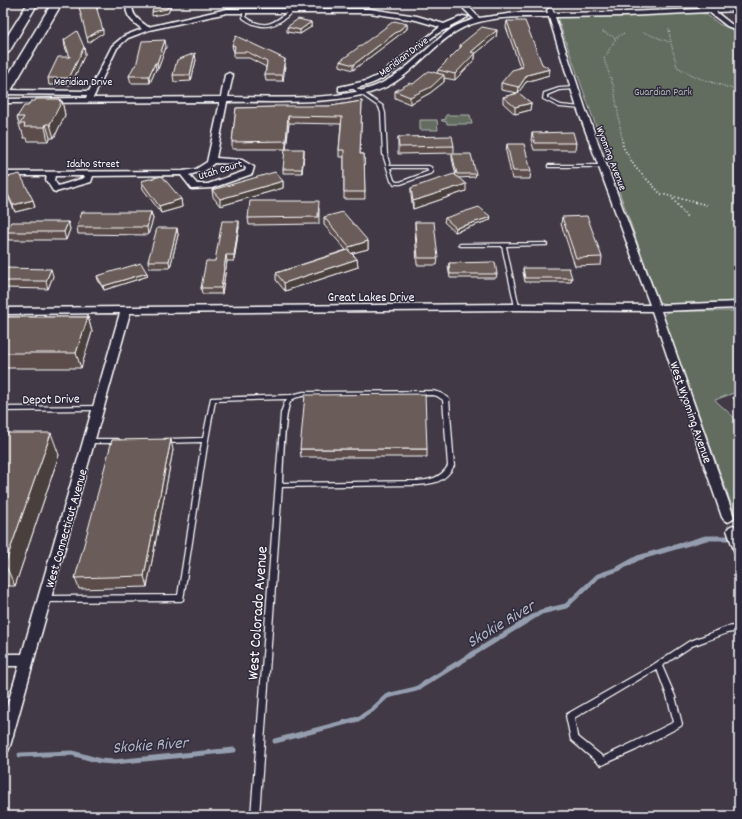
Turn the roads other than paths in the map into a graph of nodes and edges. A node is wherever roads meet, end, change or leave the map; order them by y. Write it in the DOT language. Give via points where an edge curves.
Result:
graph roads {
  1 [pos="33,3"];
  2 [pos="57,3"];
  3 [pos="130,3"];
  4 [pos="246,3"];
  5 [pos="464,3"];
  6 [pos="739,4"];
  7 [pos="698,5"];
  8 [pos="710,6"];
  9 [pos="739,9"];
  10 [pos="244,11"];
  11 [pos="291,11"];
  12 [pos="551,13"];
  13 [pos="475,17"];
  14 [pos="444,26"];
  15 [pos="147,29"];
  16 [pos="455,29"];
  17 [pos="739,29"];
  18 [pos="3,52"];
  19 [pos="229,75"];
  20 [pos="353,87"];
  21 [pos="575,88"];
  22 [pos="135,92"];
  23 [pos="95,93"];
  24 [pos="362,93"];
  25 [pos="3,95"];
  26 [pos="225,96"];
  27 [pos="88,100"];
  28 [pos="581,108"];
  29 [pos="212,160"];
  30 [pos="549,166"];
  31 [pos="603,166"];
  32 [pos="388,167"];
  33 [pos="183,173"];
  34 [pos="3,174"];
  35 [pos="52,174"];
  36 [pos="90,174"];
  37 [pos="545,244"];
  38 [pos="460,245"];
  39 [pos="504,245"];
  40 [pos="739,305"];
  41 [pos="516,307"];
  42 [pos="656,308"];
  43 [pos="126,310"];
  44 [pos="3,312"];
  45 [pos="290,397"];
  46 [pos="99,408"];
  47 [pos="3,409"];
  48 [pos="205,440"];
  49 [pos="90,441"];
  50 [pos="128,441"];
  51 [pos="159,441"];
  52 [pos="279,485"];
  53 [pos="728,517"];
  54 [pos="732,530"];
  55 [pos="739,548"];
  56 [pos="45,599"];
  57 [pos="739,628"];
  58 [pos="3,660"];
  59 [pos="28,660"];
  60 [pos="658,664"];
  61 [pos="3,746"];
  62 [pos="255,816"];
  1 -- 18 [label="highway"];
  2 -- 25 [label="highway"];
  3 -- 15 [label="street" via="129,12"];
  4 -- 10 [label="street"];
  5 -- 13 [label="street"];
  6 -- 8 [label="street, Meridian Drive"];
  7 -- 8 [label="street, Meridian Drive"];
  7 -- 12 [label="street, Meridian Drive"];
  8 -- 9 [label="street, Meridian Drive"];
  8 -- 12 [label="street, Meridian Drive"];
  8 -- 17 [label="street" via="721,21"];
  10 -- 11 [label="street"];
  10 -- 11 [label="lane" via="247,20 262,26 275,23"];
  10 -- 15 [label="street" via="215,13"];
  11 -- 14 [label="street" via="384,12"];
  12 -- 13 [label="street, Meridian Drive"];
  12 -- 21 [label="street, Wyoming Avenue"];
  13 -- 14 [label="street, Meridian Drive"];
  13 -- 16 [label="street, Meridian Drive"];
  14 -- 16 [label="street"];
  14 -- 20 [label="street, Meridian Drive" via="382,76"];
  15 -- 23 [label="street" via="126,37 114,47"];
  16 -- 24 [label="street, Meridian Drive" via="398,76 384,85"];
  19 -- 26 [label="street"];
  20 -- 24 [label="lane"];
  20 -- 26 [label="street, Meridian Drive" via="318,92"];
  21 -- 28 [label="street, Wyoming Avenue"];
  21 -- 28 [label="lane" via="550,91 545,94 545,99 560,106"];
  22 -- 26 [label="street, Meridian Drive"];
  23 -- 25 [label="street, Meridian Drive"];
  23 -- 27 [label="street"];
  24 -- 26 [label="street, Meridian Drive" via="319,98"];
  24 -- 32 [label="lane" via="381,106"];
  25 -- 27 [label="street, Meridian Drive"];
  26 -- 27 [label="street, Meridian Drive"];
  26 -- 29 [label="street"];
  28 -- 31 [label="street, Wyoming Avenue"];
  29 -- 33 [label="street, Idaho Street" via="210,165 202,169"];
  29 -- 33 [label="street, Utah Court" via="242,162 250,167 250,172 209,186 195,187"];
  30 -- 31 [label="lane"];
  31 -- 42 [label="street, Wyoming Avenue"];
  32 -- 32 [label="lane" via="429,167 430,172 394,183"];
  33 -- 36 [label="street, Idaho Street"];
  34 -- 35 [label="street, Idaho Street"];
  35 -- 36 [label="street, Idaho Street"];
  35 -- 36 [label="street" via="50,180 56,189 88,180"];
  37 -- 39 [label="lane"];
  38 -- 39 [label="lane"];
  39 -- 41 [label="lane"];
  40 -- 42 [label="street, Great Lakes Drive"];
  41 -- 42 [label="street, Great Lakes Drive"];
  41 -- 43 [label="street, Great Lakes Drive"];
  42 -- 53 [label="street, West Wyoming Avenue"];
  43 -- 44 [label="street, Great Lakes Drive"];
  43 -- 46 [label="street, West Connecticut Avenue"];
  45 -- 48 [label="lane" via="213,399"];
  45 -- 52 [label="lane, West Colorado Avenue" via="284,413"];
  45 -- 52 [label="lane" via="303,394 439,394 446,399 447,404 451,466 446,475 427,482"];
  46 -- 47 [label="lane, Depot Drive"];
  46 -- 49 [label="street, West Connecticut Avenue"];
  48 -- 51 [label="lane"];
  48 -- 56 [label="lane" via="181,598"];
  49 -- 50 [label="lane"];
  49 -- 56 [label="street, West Connecticut Avenue"];
  52 -- 62 [label="lane, West Colorado Avenue"];
  54 -- 55 [label="street"];
  56 -- 59 [label="street, West Connecticut Avenue"];
  57 -- 60 [label="lane" via="690,644"];
  58 -- 59 [label="street"];
  59 -- 61 [label="street, West Connecticut Avenue"];
  60 -- 60 [label="lane" via="570,716 574,738 602,761 678,724 671,696"];
}
